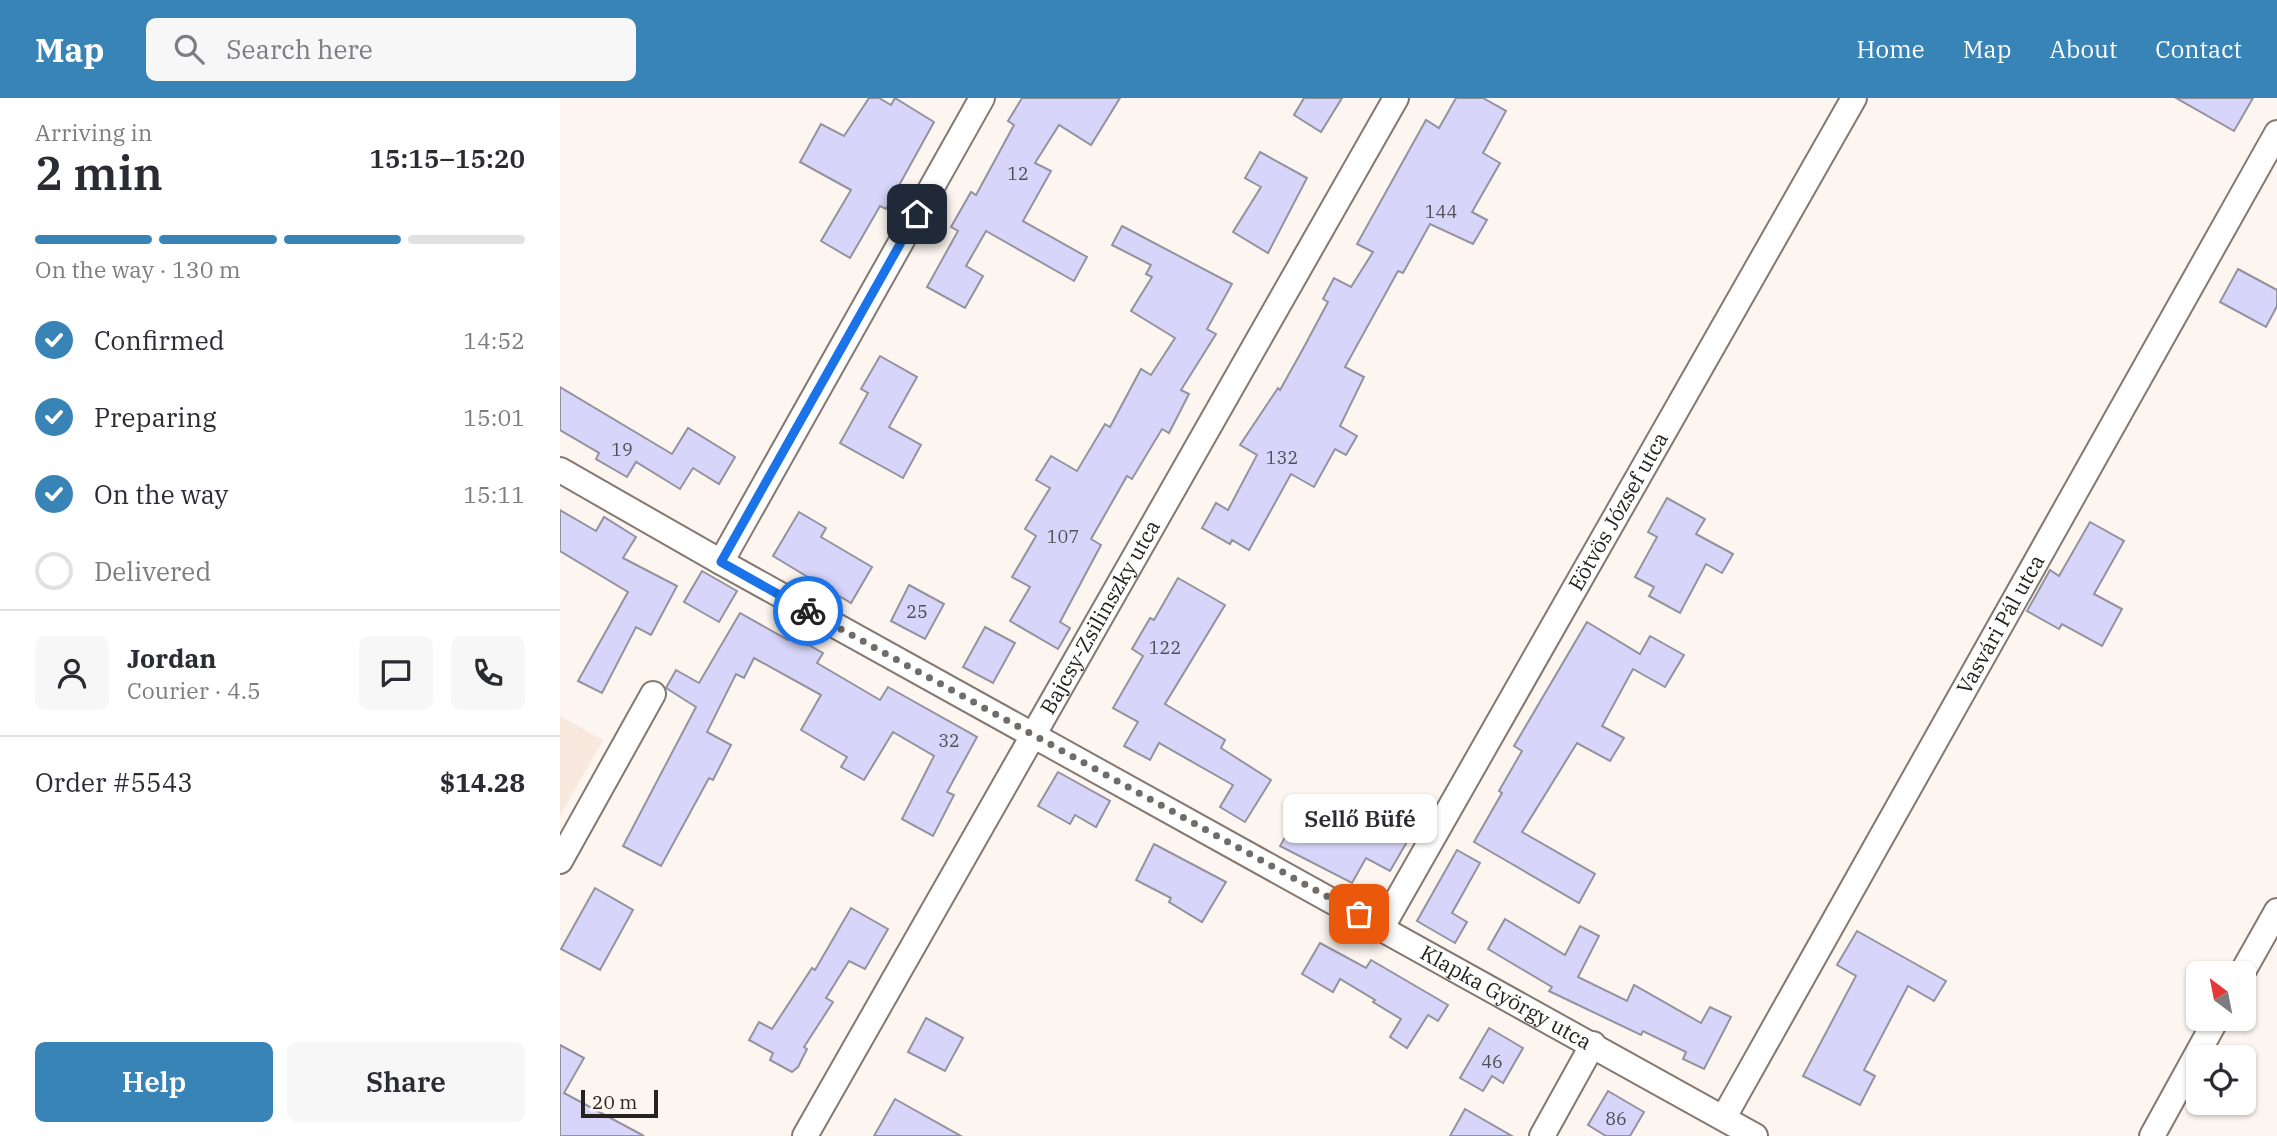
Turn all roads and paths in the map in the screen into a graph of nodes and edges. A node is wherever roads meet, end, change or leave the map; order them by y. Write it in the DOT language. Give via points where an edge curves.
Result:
graph roads {
  1 [pos="982,98"];
  2 [pos="1396,98"];
  3 [pos="1854,98"];
  4 [pos="2277,133"];
  5 [pos="560,470"];
  6 [pos="721,562"];
  7 [pos="653,694"];
  8 [pos="1033,736"];
  9 [pos="560,861"];
  10 [pos="2277,911"];
  11 [pos="1382,927"];
  12 [pos="2249,961"];
  13 [pos="2210,1031"];
  14 [pos="1593,1044"];
  15 [pos="1724,1117"];
  16 [pos="805,1136"];
  17 [pos="1542,1136"];
  18 [pos="1755,1136"];
  19 [pos="2152,1136"];
  1 -- 6 [label="street"];
  2 -- 8 [label="street, Bajcsy-Zsilinszky utca"];
  3 -- 11 [label="street, Eötvös József utca"];
  4 -- 15 [label="street, Vasvári Pál utca"];
  5 -- 6 [label="street, Klapka György utca"];
  6 -- 8 [label="street, Klapka György utca"];
  7 -- 9 [label="street"];
  8 -- 11 [label="street, Klapka György utca"];
  8 -- 16 [label="street, Bajcsy-Zsilinszky utca"];
  10 -- 12 [label="street"];
  11 -- 14 [label="street, Klapka György utca"];
  13 -- 19 [label="street"];
  14 -- 15 [label="street, Klapka György utca"];
  14 -- 17 [label="street"];
  15 -- 18 [label="street, Klapka György utca"];
}
